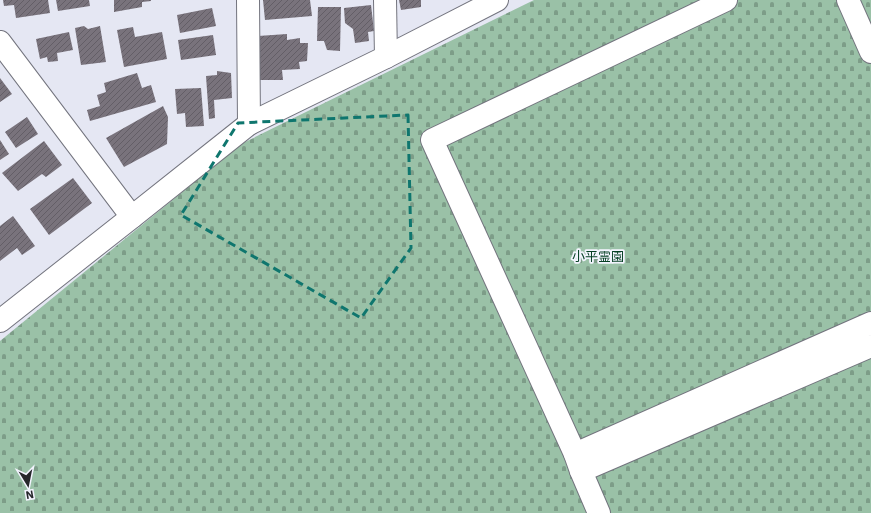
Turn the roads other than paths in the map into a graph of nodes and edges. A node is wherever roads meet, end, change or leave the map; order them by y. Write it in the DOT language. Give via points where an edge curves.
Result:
graph roads {
  1 [pos="248,0"];
  2 [pos="385,0"];
  3 [pos="497,0"];
  4 [pos="726,0"];
  5 [pos="848,0"];
  6 [pos="0,42"];
  7 [pos="871,52"];
  8 [pos="386,57"];
  9 [pos="249,124"];
  10 [pos="132,217"];
  11 [pos="0,321"];
  12 [pos="871,323"];
  13 [pos="871,346"];
  14 [pos="578,463"];
  15 [pos="599,513"];
  1 -- 9 [label="street"];
  2 -- 8 [label="street"];
  3 -- 8 [label="street"];
  4 -- 14 [label="street" via="432,140"];
  5 -- 7 [label="street"];
  6 -- 10 [label="street"];
  8 -- 9 [label="street"];
  9 -- 10 [label="street"];
  10 -- 11 [label="street"];
  12 -- 14 [label="street"];
  13 -- 14 [label="street"];
  14 -- 15 [label="street"];
}
